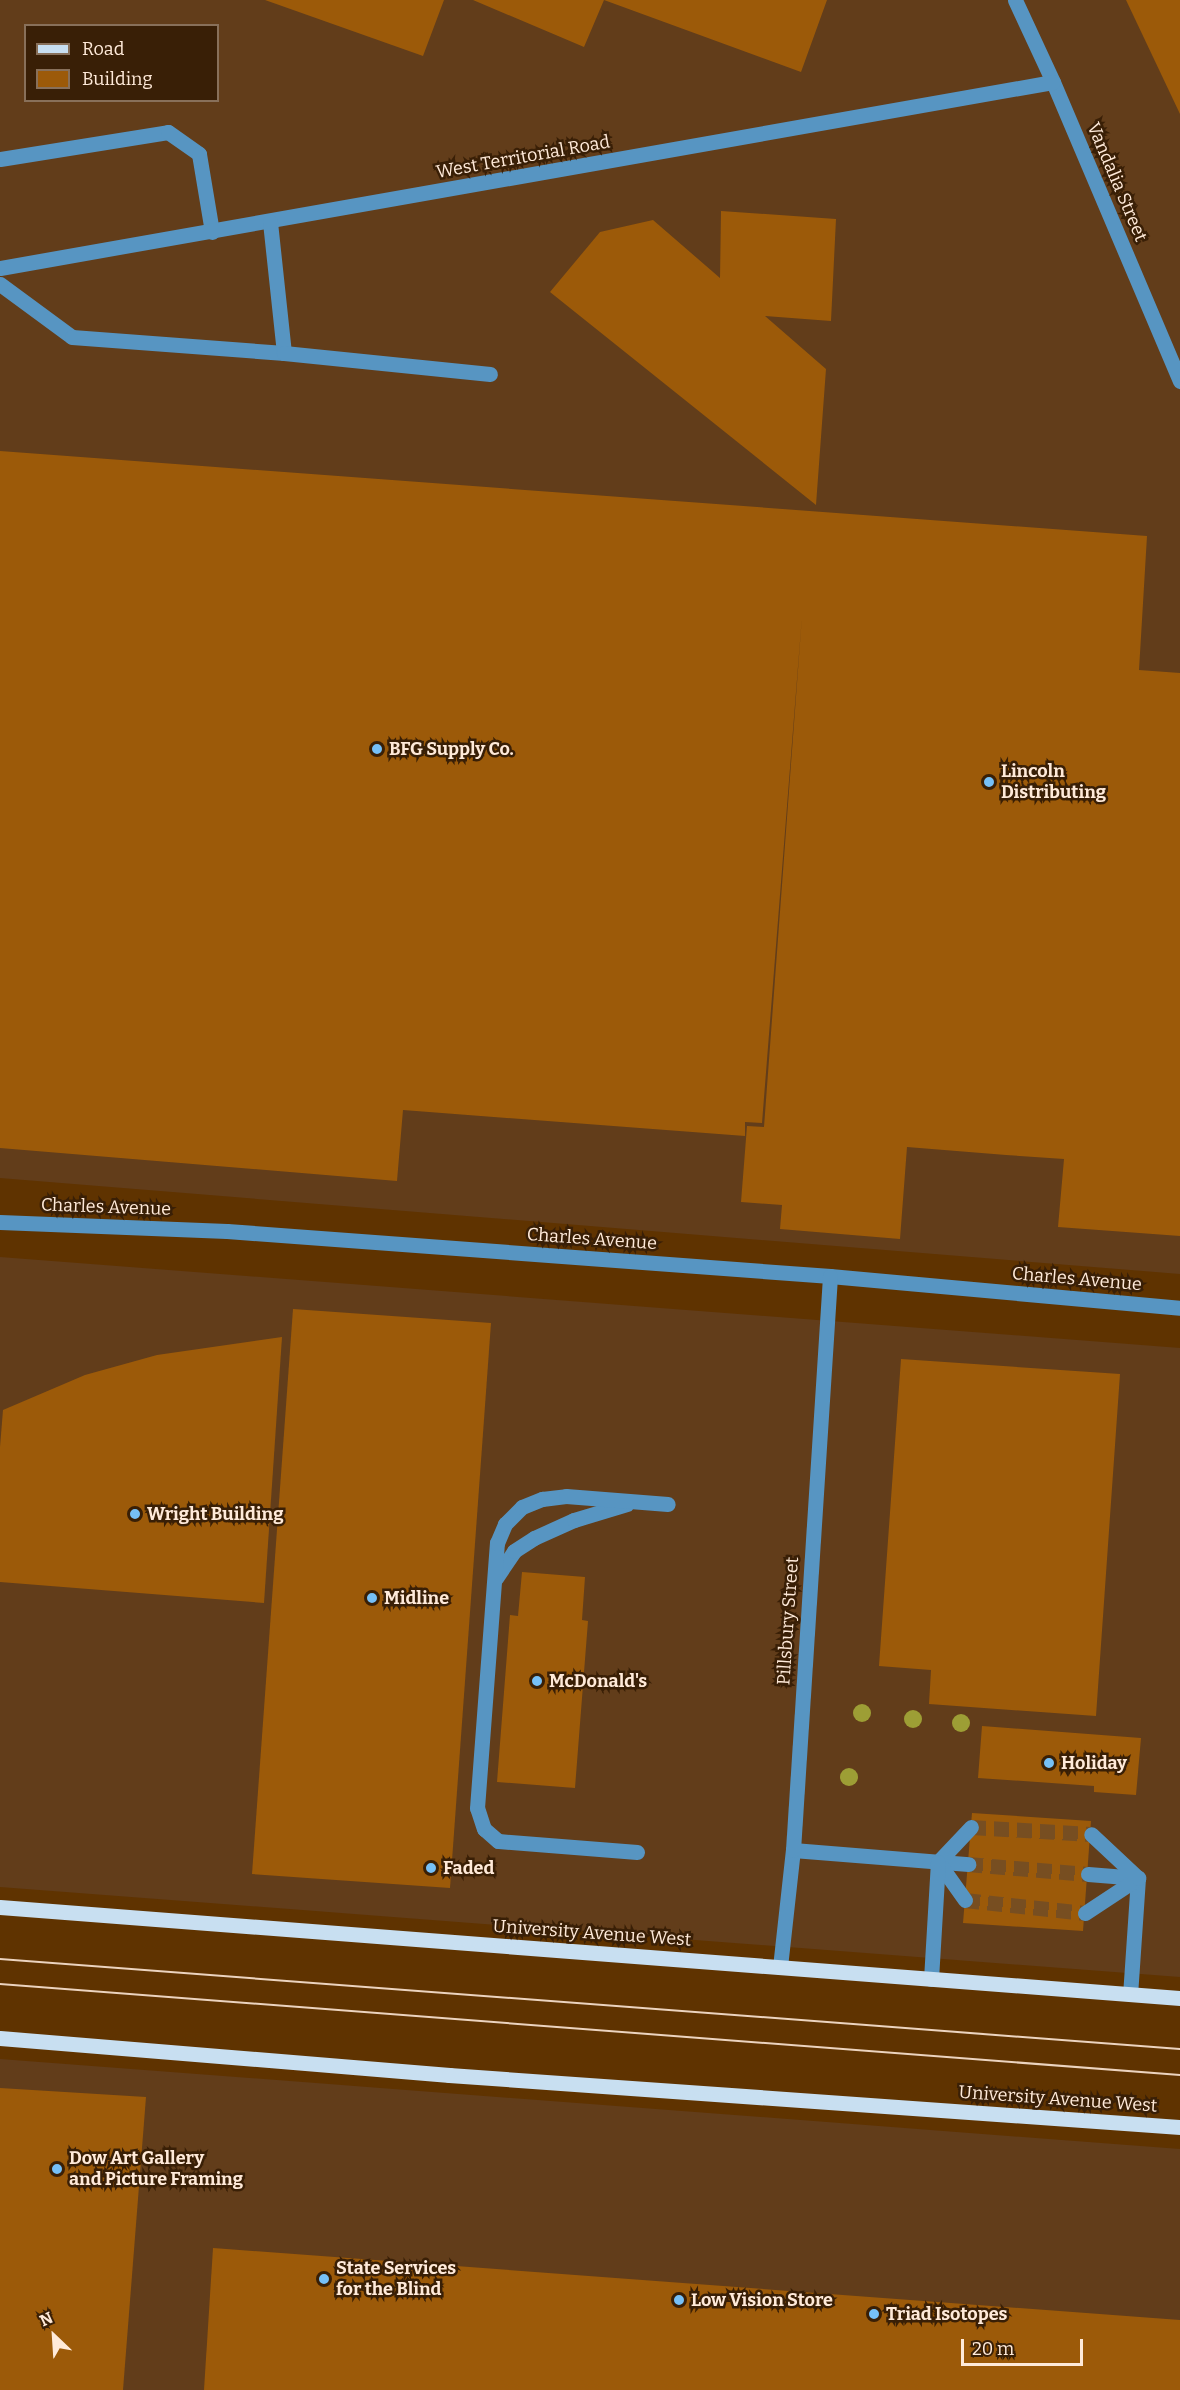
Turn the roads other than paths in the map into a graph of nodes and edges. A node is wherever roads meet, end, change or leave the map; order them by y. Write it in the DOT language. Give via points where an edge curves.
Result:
graph roads {
  1 [pos="1015,0"];
  2 [pos="1053,82"];
  3 [pos="0,159"];
  4 [pos="270,222"];
  5 [pos="212,232"];
  6 [pos="0,268"];
  7 [pos="0,284"];
  8 [pos="284,353"];
  9 [pos="490,374"];
  10 [pos="1180,381"];
  11 [pos="0,1222"];
  12 [pos="830,1276"];
  13 [pos="1180,1308"];
  14 [pos="636,1502"];
  15 [pos="668,1504"];
  16 [pos="494,1580"];
  17 [pos="971,1827"];
  18 [pos="1091,1834"];
  19 [pos="793,1850"];
  20 [pos="637,1852"];
  21 [pos="938,1862"];
  22 [pos="968,1864"];
  23 [pos="1088,1874"];
  24 [pos="1138,1878"];
  25 [pos="965,1900"];
  26 [pos="0,1907"];
  27 [pos="1085,1913"];
  28 [pos="780,1967"];
  29 [pos="931,1979"];
  30 [pos="1130,1994"];
  31 [pos="1180,1998"];
  32 [pos="0,2038"];
  33 [pos="1180,2127"];
  1 -- 2 [label="street, Vandalia Street"];
  2 -- 4 [label="street, West Territorial Road"];
  2 -- 10 [label="street, Vandalia Street"];
  3 -- 5 [label="street" via="168,132 199,154"];
  4 -- 5 [label="street, West Territorial Road"];
  4 -- 8 [label="street"];
  5 -- 6 [label="street, West Territorial Road"];
  7 -- 8 [label="street" via="72,337"];
  8 -- 9 [label="street"];
  11 -- 12 [label="street, Charles Avenue" via="227,1231"];
  12 -- 13 [label="street, Charles Avenue"];
  12 -- 19 [label="street, Pillsbury Street"];
  14 -- 15 [label="street"];
  14 -- 16 [label="street" via="574,1520 534,1538 514,1551"];
  14 -- 16 [label="street" via="567,1496 542,1499 522,1507 505,1524 497,1543"];
  16 -- 20 [label="street" via="477,1808 484,1829 498,1841"];
  17 -- 21 [label="street"];
  18 -- 24 [label="street"];
  19 -- 21 [label="street"];
  19 -- 28 [label="street, Pillsbury Street"];
  21 -- 22 [label="street"];
  21 -- 25 [label="street"];
  21 -- 29 [label="street"];
  23 -- 24 [label="street"];
  24 -- 27 [label="street"];
  24 -- 30 [label="street"];
  26 -- 28 [label="main road, University Avenue West"];
  28 -- 29 [label="main road, University Avenue West"];
  29 -- 30 [label="main road, University Avenue West"];
  30 -- 31 [label="main road, University Avenue West"];
  32 -- 33 [label="main road, University Avenue West"];
}
